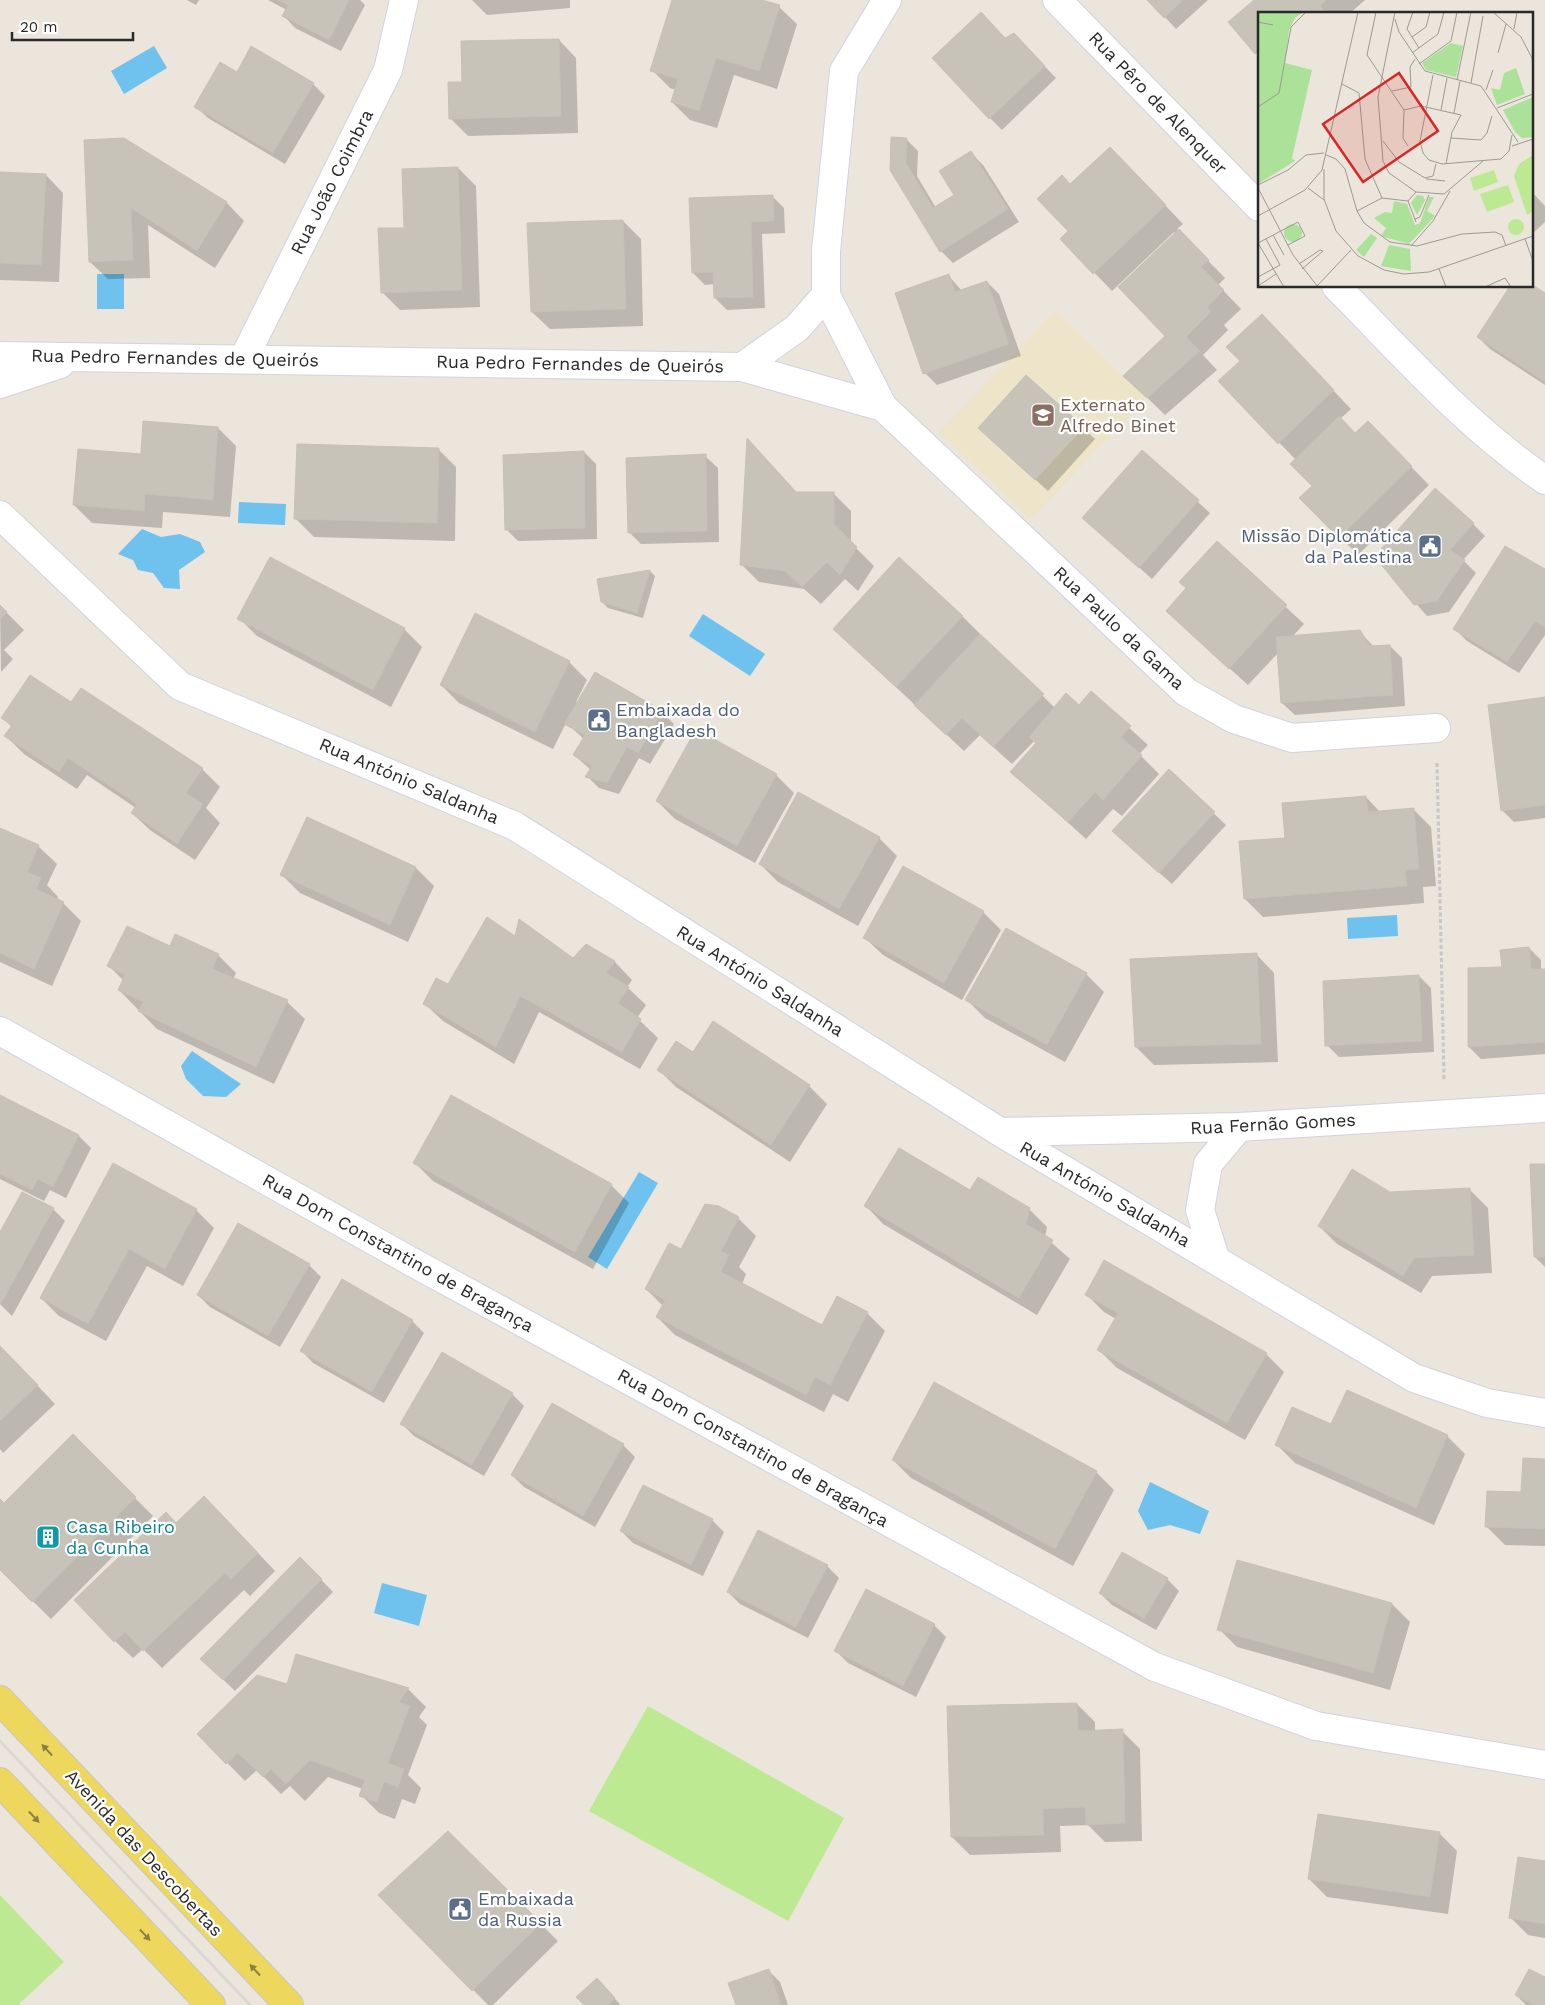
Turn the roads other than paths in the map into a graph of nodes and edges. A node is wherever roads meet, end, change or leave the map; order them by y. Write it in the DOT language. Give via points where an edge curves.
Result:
graph roads {
  1 [pos="404,0"];
  2 [pos="887,0"];
  3 [pos="1057,0"];
  4 [pos="1258,206"];
  5 [pos="1338,288"];
  6 [pos="826,295"];
  7 [pos="0,356"];
  8 [pos="84,356"];
  9 [pos="244,358"];
  10 [pos="742,367"];
  11 [pos="0,384"];
  12 [pos="884,407"];
  13 [pos="1545,480"];
  14 [pos="0,504"];
  15 [pos="7,522"];
  16 [pos="1436,728"];
  17 [pos="0,1030"];
  18 [pos="1545,1108"];
  19 [pos="1239,1128"];
  20 [pos="1000,1132"];
  21 [pos="1215,1258"];
  22 [pos="1545,1413"];
  23 [pos="0,1700"];
  24 [pos="1545,1765"];
  25 [pos="0,1782"];
  26 [pos="212,2005"];
  27 [pos="289,2005"];
  1 -- 9 [label="street, Rua João Coimbra" via="388,70"];
  2 -- 6 [label="street" via="844,71 826,251"];
  3 -- 4 [label="street, Rua Pêro de Alenquer"];
  5 -- 13 [label="street" via="1464,417 1508,455"];
  6 -- 10 [label="street, Rua Pedro Fernandes de Queirós" via="798,328"];
  6 -- 12 [label="street, Rua Paulo da Gama"];
  7 -- 8 [label="street, Rua Pedro Fernandes de Queirós"];
  8 -- 9 [label="street, Rua Pedro Fernandes de Queirós"];
  8 -- 11 [label="street"];
  9 -- 10 [label="street, Rua Pedro Fernandes de Queirós"];
  10 -- 12 [label="street, Rua Paulo da Gama"];
  12 -- 16 [label="street, Rua Paulo da Gama" via="1186,692 1234,719 1292,738"];
  14 -- 15 [label="street, Rua António Saldanha"];
  15 -- 20 [label="street, Rua António Saldanha" via="180,686 515,826"];
  17 -- 24 [label="street, Rua Dom Constantino de Bragança" via="412,1262 1155,1667 1316,1726"];
  18 -- 19 [label="street, Rua Fernão Gomes"];
  19 -- 20 [label="street, Rua Fernão Gomes"];
  19 -- 21 [label="street" via="1208,1164 1200,1210"];
  20 -- 21 [label="street, Rua António Saldanha"];
  21 -- 22 [label="street, Rua António Saldanha" via="1414,1378 1487,1403"];
  27 -- 23 [label="main road, Avenida das Descobertas, one-way"];
  25 -- 26 [label="main road, one-way"];
}
